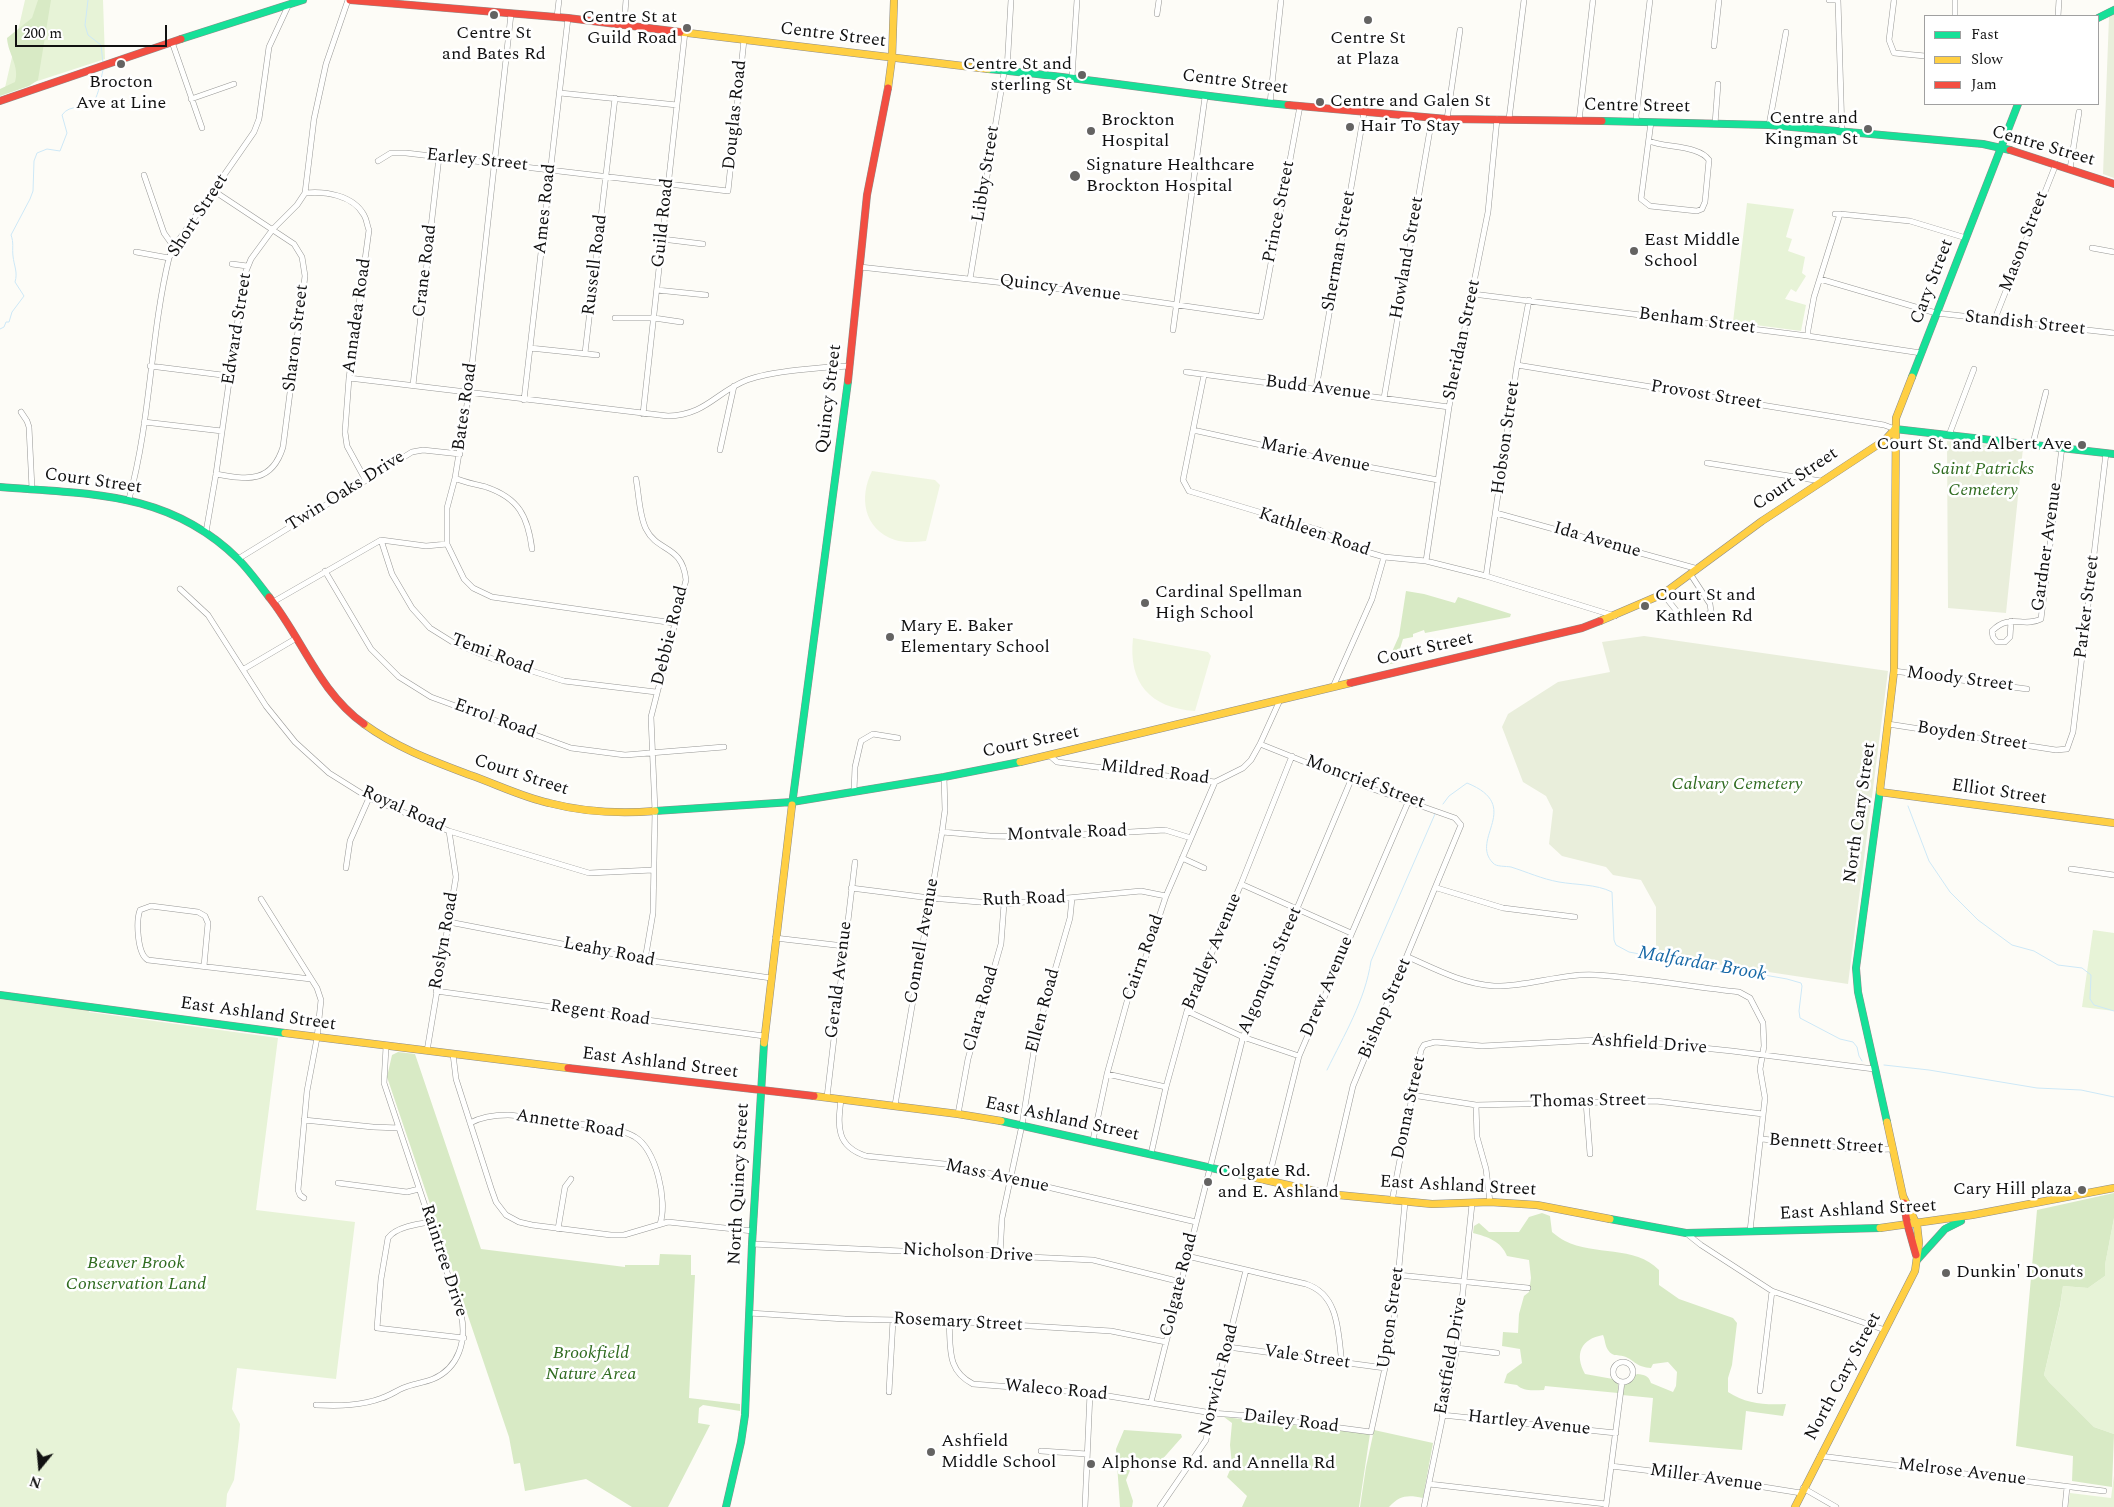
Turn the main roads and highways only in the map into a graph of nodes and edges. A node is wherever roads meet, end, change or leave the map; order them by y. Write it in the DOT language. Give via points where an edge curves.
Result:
graph roads {
  1 [pos="299,0"];
  2 [pos="349,0"];
  3 [pos="894,0"];
  4 [pos="2114,10"];
  5 [pos="2099,18"];
  6 [pos="892,58"];
  7 [pos="0,100"];
  8 [pos="2018,105"];
  9 [pos="2002,147"];
  10 [pos="2114,184"];
  11 [pos="1895,429"];
  12 [pos="1876,445"];
  13 [pos="1894,453"];
  14 [pos="2110,454"];
  15 [pos="0,487"];
  16 [pos="1880,792"];
  17 [pos="792,802"];
  18 [pos="2114,823"];
  19 [pos="0,995"];
  20 [pos="759,1090"];
  21 [pos="2114,1188"];
  22 [pos="1903,1196"];
  23 [pos="1971,1216"];
  24 [pos="1917,1225"];
  25 [pos="1906,1226"];
  26 [pos="1917,1260"];
  27 [pos="726,1507"];
  28 [pos="1795,1507"];
  1 -- 7 [label="main road"];
  2 -- 6 [label="main road, Centre Street" via="568,18"];
  3 -- 6 [label="main road, Quincy Street"];
  4 -- 5 [label="main road"];
  6 -- 9 [label="main road, Centre Street" via="1072,77 1205,97 1432,118 1769,125"];
  6 -- 17 [label="main road, Quincy Street" via="867,195 850,366"];
  8 -- 9 [label="main road, Cary Street"];
  9 -- 10 [label="main road, Centre Street"];
  9 -- 11 [label="main road, Cary Street" via="1897,414"];
  11 -- 12 [label="main road, Court Street"];
  11 -- 13 [label="main road, North Cary Street"];
  11 -- 14 [label="main road"];
  12 -- 13 [label="main road" via="1889,448"];
  12 -- 17 [label="main road, Court Street" via="1762,521 1663,594 1582,628 1049,755 944,777"];
  13 -- 16 [label="main road, North Cary Street" via="1894,671"];
  15 -- 17 [label="main road, Court Street" via="129,499 166,511 206,532 238,559 274,602 318,676 336,699 359,721 401,749 547,803 580,810 655,812"];
  16 -- 18 [label="main road, Elliot Street"];
  16 -- 22 [label="main road, North Cary Street" via="1856,968 1858,992"];
  17 -- 20 [label="main road, North Quincy Street"];
  19 -- 20 [label="main road, East Ashland Street" via="386,1047"];
  20 -- 25 [label="main road, East Ashland Street" via="895,1105 1022,1125 1328,1194 1405,1202 1537,1205 1686,1233"];
  20 -- 27 [label="main road, North Quincy Street" via="746,1414"];
  21 -- 23 [label="main road, East Ashland Street"];
  22 -- 24 [label="main road, North Cary Street"];
  22 -- 25 [label="main road, North Cary Street"];
  23 -- 24 [label="main road, East Ashland Street"];
  23 -- 26 [label="main road" via="1945,1229"];
  24 -- 25 [label="main road, East Ashland Street"];
  24 -- 26 [label="main road, North Cary Street"];
  25 -- 26 [label="main road, North Cary Street"];
  26 -- 28 [label="main road, North Cary Street" via="1908,1288"];
}
